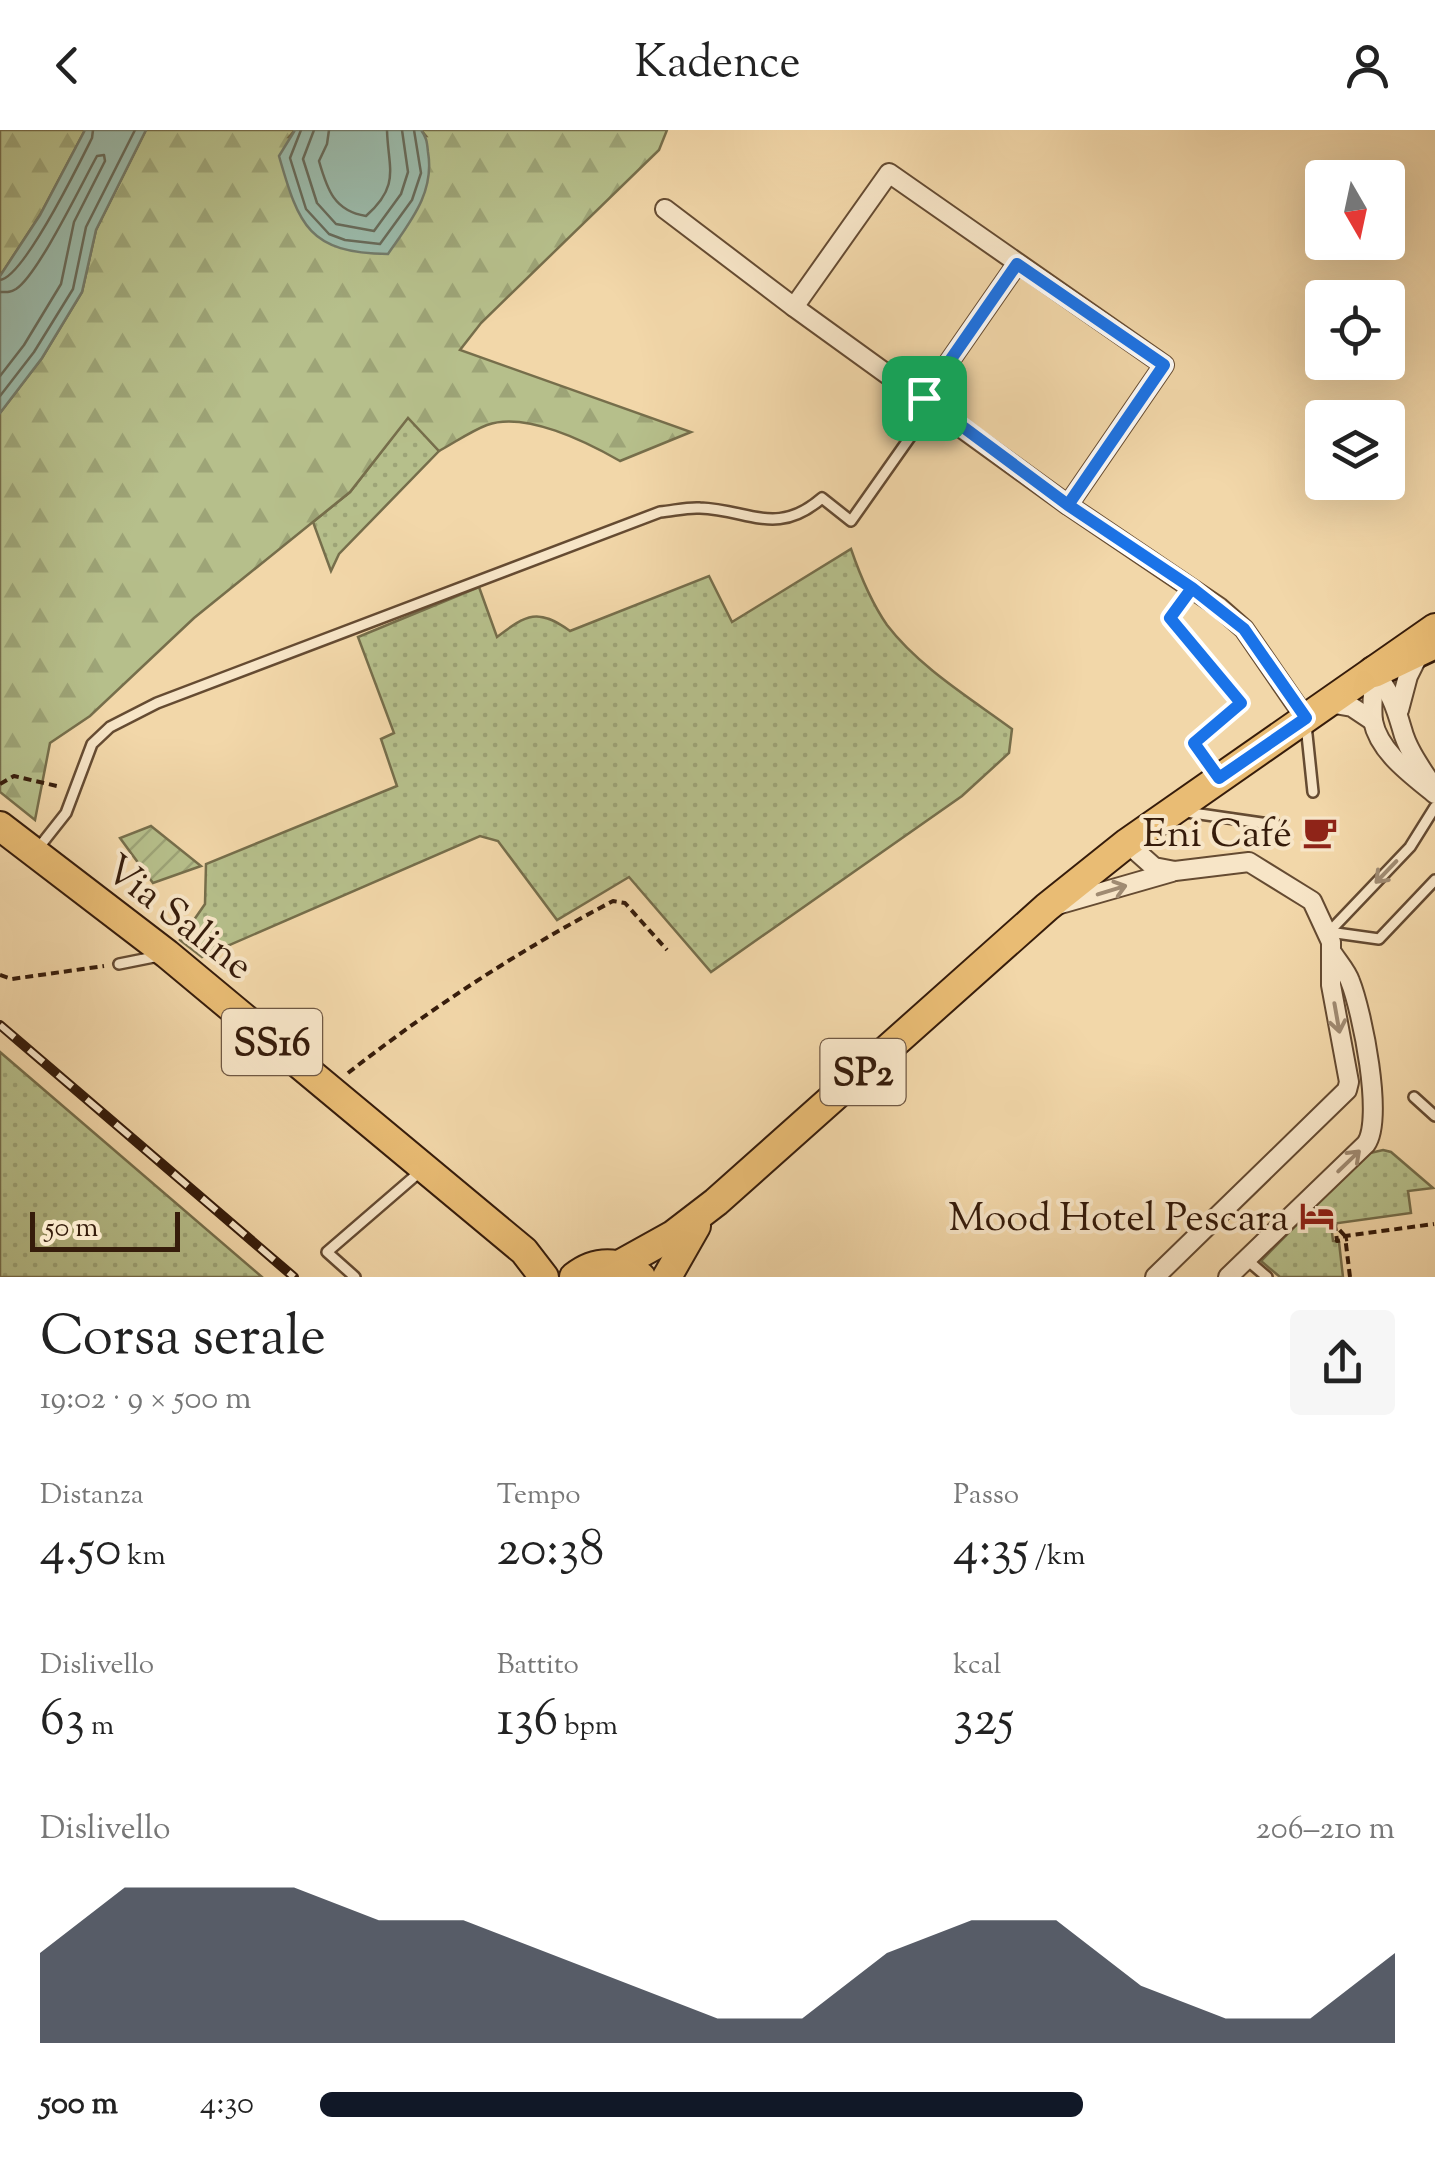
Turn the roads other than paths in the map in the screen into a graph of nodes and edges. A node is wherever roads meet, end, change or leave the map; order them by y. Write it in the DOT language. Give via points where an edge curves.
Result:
graph roads {
  1 [pos="666,209"];
  2 [pos="1017,264"];
  3 [pos="794,307"];
  4 [pos="928,402"];
  5 [pos="1068,505"];
  6 [pos="1192,588"];
  7 [pos="1428,639"];
  8 [pos="1374,672"];
  9 [pos="1317,710"];
  10 [pos="1398,710"];
  11 [pos="1373,721"];
  12 [pos="1219,778"];
  13 [pos="1313,792"];
  14 [pos="1435,792"];
  15 [pos="1435,807"];
  16 [pos="1174,810"];
  17 [pos="1276,826"];
  18 [pos="16,839"];
  19 [pos="1128,843"];
  20 [pos="1176,870"];
  21 [pos="1435,880"];
  22 [pos="1047,908"];
  23 [pos="1329,932"];
  24 [pos="167,954"];
  25 [pos="1333,954"];
  26 [pos="119,964"];
  27 [pos="1369,1071"];
  28 [pos="1348,1076"];
  29 [pos="1414,1096"];
  30 [pos="1330,1106"];
  31 [pos="1435,1116"];
  32 [pos="1374,1123"];
  33 [pos="424,1168"];
  34 [pos="716,1202"];
  35 [pos="524,1251"];
  36 [pos="1246,1259"];
  37 [pos="607,1271"];
  38 [pos="355,1277"];
  39 [pos="544,1277"];
  40 [pos="666,1277"];
  41 [pos="1154,1277"];
  42 [pos="1228,1277"];
  43 [pos="1267,1277"];
  1 -- 3 [label="street"];
  2 -- 3 [label="street" via="889,173"];
  2 -- 4 [label="street"];
  2 -- 5 [label="street" via="1164,365"];
  3 -- 4 [label="street"];
  4 -- 5 [label="street"];
  4 -- 18 [label="lane" via="851,521 822,498 804,514 768,520 700,508 660,512 157,703 92,744 66,813"];
  5 -- 6 [label="street"];
  6 -- 9 [label="street" via="1244,629"];
  6 -- 12 [label="lane" via="1170,618 1241,703 1194,743"];
  7 -- 8 [label="highway"];
  7 -- 10 [label="street"];
  8 -- 9 [label="main road, SP2"];
  8 -- 10 [label="street"];
  8 -- 11 [label="street"];
  9 -- 11 [label="street" via="1352,708"];
  9 -- 12 [label="main road, SP2"];
  9 -- 13 [label="lane"];
  10 -- 14 [label="street"];
  11 -- 14 [label="street" via="1381,742"];
  12 -- 16 [label="main road, SP2"];
  15 -- 23 [label="lane, one-way" via="1410,846"];
  16 -- 17 [label="lane"];
  16 -- 19 [label="main road, SP2"];
  18 -- 24 [label="main road, Via Saline / SS16"];
  19 -- 20 [label="street" via="1154,867"];
  19 -- 22 [label="main road, SP2"];
  22 -- 20 [label="street, one-way"];
  20 -- 23 [label="street" via="1249,862 1302,892"];
  21 -- 23 [label="lane" via="1378,939"];
  22 -- 34 [label="main road, SP2"];
  23 -- 25 [label="street"];
  24 -- 26 [label="lane"];
  24 -- 33 [label="main road, Via Saline / SS16"];
  25 -- 27 [label="street" via="1350,980"];
  25 -- 28 [label="street, one-way" via="1331,985"];
  27 -- 28 [label="street" via="1359,1081"];
  27 -- 32 [label="street"];
  28 -- 30 [label="street" via="1346,1090"];
  29 -- 31 [label="lane"];
  30 -- 32 [label="street" via="1353,1099 1368,1108"];
  30 -- 41 [label="street"];
  36 -- 32 [label="street, one-way" via="1366,1144"];
  33 -- 35 [label="main road, Via Saline / SS16"];
  33 -- 38 [label="lane" via="327,1252"];
  34 -- 37 [label="main road, SP2"];
  34 -- 40 [label="main road, SP2"];
  35 -- 37 [label="main road, Via Saline / SS16"];
  35 -- 39 [label="main road, Via Saline / SS16"];
  36 -- 42 [label="street"];
  36 -- 43 [label="lane"];
}
